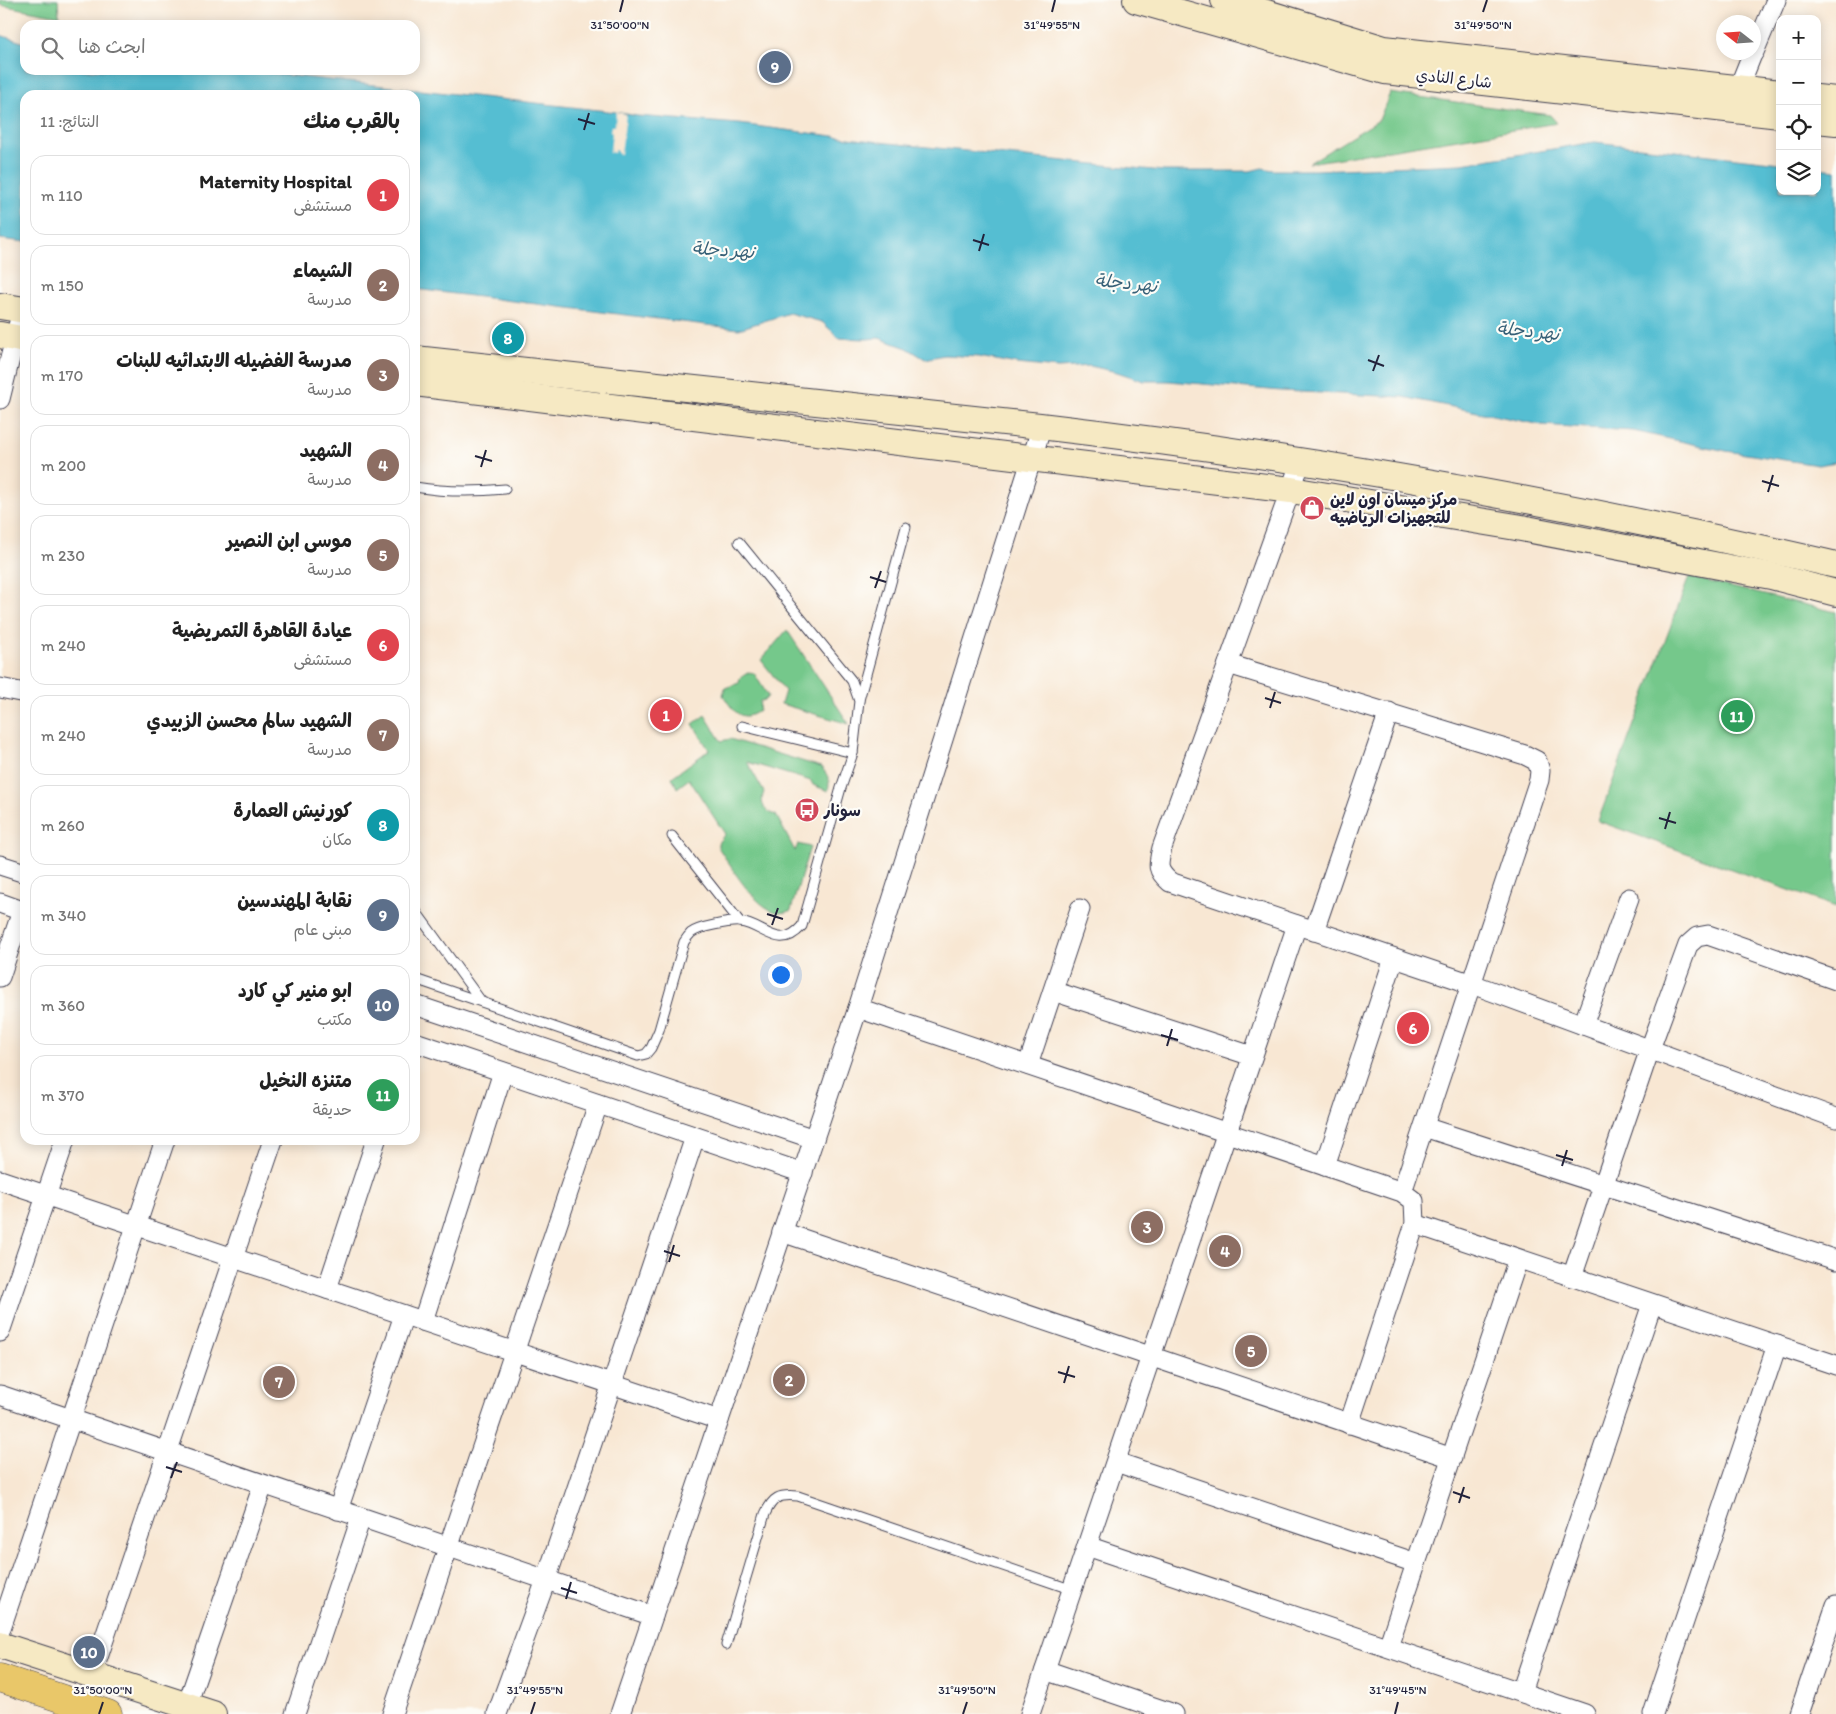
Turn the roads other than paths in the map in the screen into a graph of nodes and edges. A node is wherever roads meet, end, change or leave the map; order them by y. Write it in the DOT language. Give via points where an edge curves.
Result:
graph roads {
  1 [pos="1136,0"];
  2 [pos="1776,0"];
  3 [pos="1228,1"];
  4 [pos="1761,34"];
  5 [pos="1750,60"];
  6 [pos="1739,87"];
  7 [pos="1776,92"];
  8 [pos="1821,98"];
  9 [pos="1836,100"];
  10 [pos="1776,115"];
  11 [pos="1821,120"];
  12 [pos="1836,122"];
  13 [pos="16,308"];
  14 [pos="13,338"];
  15 [pos="420,360"];
  16 [pos="420,384"];
  17 [pos="0,399"];
  18 [pos="1042,426"];
  19 [pos="1033,457"];
  20 [pos="1301,462"];
  21 [pos="420,487"];
  22 [pos="505,489"];
  23 [pos="1291,490"];
  24 [pos="906,527"];
  25 [pos="739,542"];
  26 [pos="1836,565"];
  27 [pos="1836,593"];
  28 [pos="1228,664"];
  29 [pos="0,688"];
  30 [pos="20,692"];
  31 [pos="859,700"];
  32 [pos="1389,712"];
  33 [pos="742,726"];
  34 [pos="853,753"];
  35 [pos="672,836"];
  36 [pos="0,865"];
  37 [pos="20,871"];
  38 [pos="1629,898"];
  39 [pos="0,903"];
  40 [pos="1080,909"];
  41 [pos="20,910"];
  42 [pos="420,917"];
  43 [pos="20,922"];
  44 [pos="740,922"];
  45 [pos="1306,928"];
  46 [pos="1394,958"];
  47 [pos="0,977"];
  48 [pos="1836,980"];
  49 [pos="420,981"];
  50 [pos="1472,984"];
  51 [pos="1053,991"];
  52 [pos="482,1002"];
  53 [pos="420,1007"];
  54 [pos="858,1008"];
  55 [pos="1583,1025"];
  56 [pos="420,1044"];
  57 [pos="1650,1049"];
  58 [pos="1252,1056"];
  59 [pos="1028,1065"];
  60 [pos="503,1072"];
  61 [pos="598,1104"];
  62 [pos="1836,1118"];
  63 [pos="1424,1127"];
  64 [pos="1227,1132"];
  65 [pos="695,1137"];
  66 [pos="814,1139"];
  67 [pos="63,1145"];
  68 [pos="163,1145"];
  69 [pos="271,1145"];
  70 [pos="374,1145"];
  71 [pos="1325,1166"];
  72 [pos="802,1173"];
  73 [pos="0,1180"];
  74 [pos="1604,1185"];
  75 [pos="1402,1192"];
  76 [pos="46,1196"];
  77 [pos="1415,1224"];
  78 [pos="136,1226"];
  79 [pos="782,1232"];
  80 [pos="233,1258"];
  81 [pos="1518,1259"];
  82 [pos="1836,1260"];
  83 [pos="1572,1277"];
  84 [pos="327,1290"];
  85 [pos="1652,1304"];
  86 [pos="404,1315"];
  87 [pos="423,1321"];
  88 [pos="0,1332"];
  89 [pos="1777,1345"];
  90 [pos="514,1352"];
  91 [pos="1151,1357"];
  92 [pos="1836,1365"];
  93 [pos="612,1384"];
  94 [pos="0,1396"];
  95 [pos="71,1419"];
  96 [pos="719,1420"];
  97 [pos="1349,1424"];
  98 [pos="168,1452"];
  99 [pos="1452,1458"];
  100 [pos="1116,1462"];
  101 [pos="263,1484"];
  102 [pos="338,1510"];
  103 [pos="361,1518"];
  104 [pos="1087,1546"];
  105 [pos="448,1547"];
  106 [pos="1416,1563"];
  107 [pos="546,1580"];
  108 [pos="1073,1590"];
  109 [pos="1836,1605"];
  110 [pos="653,1616"];
  111 [pos="0,1631"];
  112 [pos="0,1645"];
  113 [pos="726,1645"];
  114 [pos="1388,1647"];
  115 [pos="1045,1670"];
  116 [pos="92,1675"];
  117 [pos="0,1678"];
  118 [pos="1531,1702"];
  119 [pos="187,1705"];
  120 [pos="108,1714"];
  121 [pos="213,1714"];
  122 [pos="295,1714"];
  123 [pos="392,1714"];
  124 [pos="497,1714"];
  125 [pos="620,1714"];
  126 [pos="1030,1714"];
  127 [pos="1174,1714"];
  128 [pos="1585,1714"];
  129 [pos="1653,1714"];
  130 [pos="1799,1714"];
  1 -- 10 [label="street, شارع النادي" via="1385,71"];
  2 -- 4 [label="street"];
  3 -- 6 [label="street, شارع النادي" via="1384,49"];
  5 -- 6 [label="street"];
  6 -- 7 [label="street, شارع النادي"];
  8 -- 9 [label="street"];
  11 -- 12 [label="street"];
  13 -- 14 [label="street"];
  14 -- 17 [label="street"];
  15 -- 18 [label="street"];
  16 -- 19 [label="street"];
  18 -- 19 [label="street"];
  18 -- 20 [label="street"];
  19 -- 23 [label="street"];
  19 -- 54 [label="street"];
  20 -- 23 [label="street"];
  20 -- 26 [label="street" via="1520,498"];
  21 -- 22 [label="lane" via="483,492"];
  23 -- 27 [label="street" via="1516,527 1771,576"];
  23 -- 28 [label="street"];
  24 -- 31 [label="lane"];
  25 -- 31 [label="lane" via="852,682"];
  28 -- 32 [label="street"];
  28 -- 45 [label="street" via="1162,848 1158,863 1160,874 1170,882"];
  29 -- 30 [label="street"];
  31 -- 34 [label="lane"];
  32 -- 45 [label="street"];
  32 -- 50 [label="street" via="1526,755 1538,766 1539,780"];
  33 -- 34 [label="lane"];
  34 -- 44 [label="lane" via="802,926 794,935 780,938"];
  35 -- 44 [label="lane"];
  36 -- 37 [label="street"];
  38 -- 55 [label="street"];
  39 -- 41 [label="street"];
  40 -- 51 [label="street"];
  42 -- 52 [label="lane"];
  43 -- 47 [label="street"];
  44 -- 52 [label="lane" via="703,926 691,932 684,942 659,1030 646,1054 627,1053"];
  45 -- 46 [label="street"];
  45 -- 58 [label="street"];
  46 -- 50 [label="street"];
  46 -- 71 [label="street"];
  48 -- 57 [label="street" via="1708,935 1697,936 1688,945"];
  49 -- 52 [label="lane"];
  50 -- 55 [label="street"];
  50 -- 63 [label="street"];
  51 -- 58 [label="street"];
  51 -- 59 [label="street"];
  53 -- 66 [label="street"];
  54 -- 59 [label="street"];
  54 -- 66 [label="street"];
  55 -- 57 [label="street"];
  56 -- 60 [label="street"];
  57 -- 62 [label="street"];
  57 -- 74 [label="street"];
  58 -- 64 [label="street"];
  59 -- 64 [label="street"];
  60 -- 61 [label="street"];
  60 -- 87 [label="street"];
  61 -- 65 [label="street"];
  61 -- 90 [label="street"];
  63 -- 74 [label="street"];
  63 -- 75 [label="street"];
  64 -- 71 [label="street"];
  64 -- 91 [label="street"];
  65 -- 72 [label="street"];
  65 -- 93 [label="street"];
  66 -- 72 [label="street"];
  67 -- 76 [label="street"];
  68 -- 78 [label="street"];
  69 -- 80 [label="street"];
  70 -- 84 [label="street"];
  71 -- 75 [label="street"];
  72 -- 79 [label="street"];
  73 -- 76 [label="street"];
  74 -- 82 [label="street"];
  74 -- 83 [label="street"];
  75 -- 77 [label="street" via="1414,1202"];
  76 -- 78 [label="street"];
  76 -- 88 [label="street"];
  77 -- 81 [label="street"];
  77 -- 97 [label="street"];
  78 -- 80 [label="street"];
  78 -- 95 [label="street"];
  79 -- 91 [label="street"];
  79 -- 96 [label="street"];
  80 -- 84 [label="street"];
  80 -- 98 [label="street"];
  81 -- 83 [label="street"];
  81 -- 99 [label="street"];
  83 -- 85 [label="street"];
  84 -- 86 [label="street"];
  85 -- 89 [label="street"];
  85 -- 118 [label="street"];
  86 -- 87 [label="street"];
  86 -- 102 [label="street"];
  87 -- 90 [label="street"];
  89 -- 92 [label="street"];
  89 -- 129 [label="street"];
  90 -- 93 [label="street"];
  90 -- 105 [label="street"];
  91 -- 97 [label="street"];
  91 -- 100 [label="street"];
  93 -- 96 [label="street"];
  93 -- 107 [label="street"];
  94 -- 95 [label="street"];
  95 -- 98 [label="street"];
  95 -- 111 [label="street"];
  96 -- 110 [label="street"];
  97 -- 99 [label="street"];
  98 -- 101 [label="street"];
  98 -- 116 [label="street"];
  99 -- 106 [label="street"];
  100 -- 104 [label="street"];
  100 -- 106 [label="street"];
  101 -- 102 [label="street"];
  101 -- 119 [label="street"];
  102 -- 103 [label="street"];
  103 -- 105 [label="street"];
  103 -- 122 [label="street"];
  104 -- 108 [label="street"];
  104 -- 114 [label="street"];
  105 -- 107 [label="street"];
  105 -- 123 [label="street"];
  106 -- 114 [label="street"];
  107 -- 110 [label="street"];
  107 -- 124 [label="street"];
  108 -- 113 [label="lane" via="786,1495 777,1497 764,1514"];
  108 -- 115 [label="street"];
  109 -- 130 [label="street"];
  110 -- 125 [label="street"];
  112 -- 116 [label="street"];
  114 -- 118 [label="street"];
  115 -- 126 [label="street"];
  115 -- 127 [label="street"];
  116 -- 119 [label="street"];
  117 -- 120 [label="main road"];
  118 -- 128 [label="street"];
  119 -- 121 [label="street"];
}
